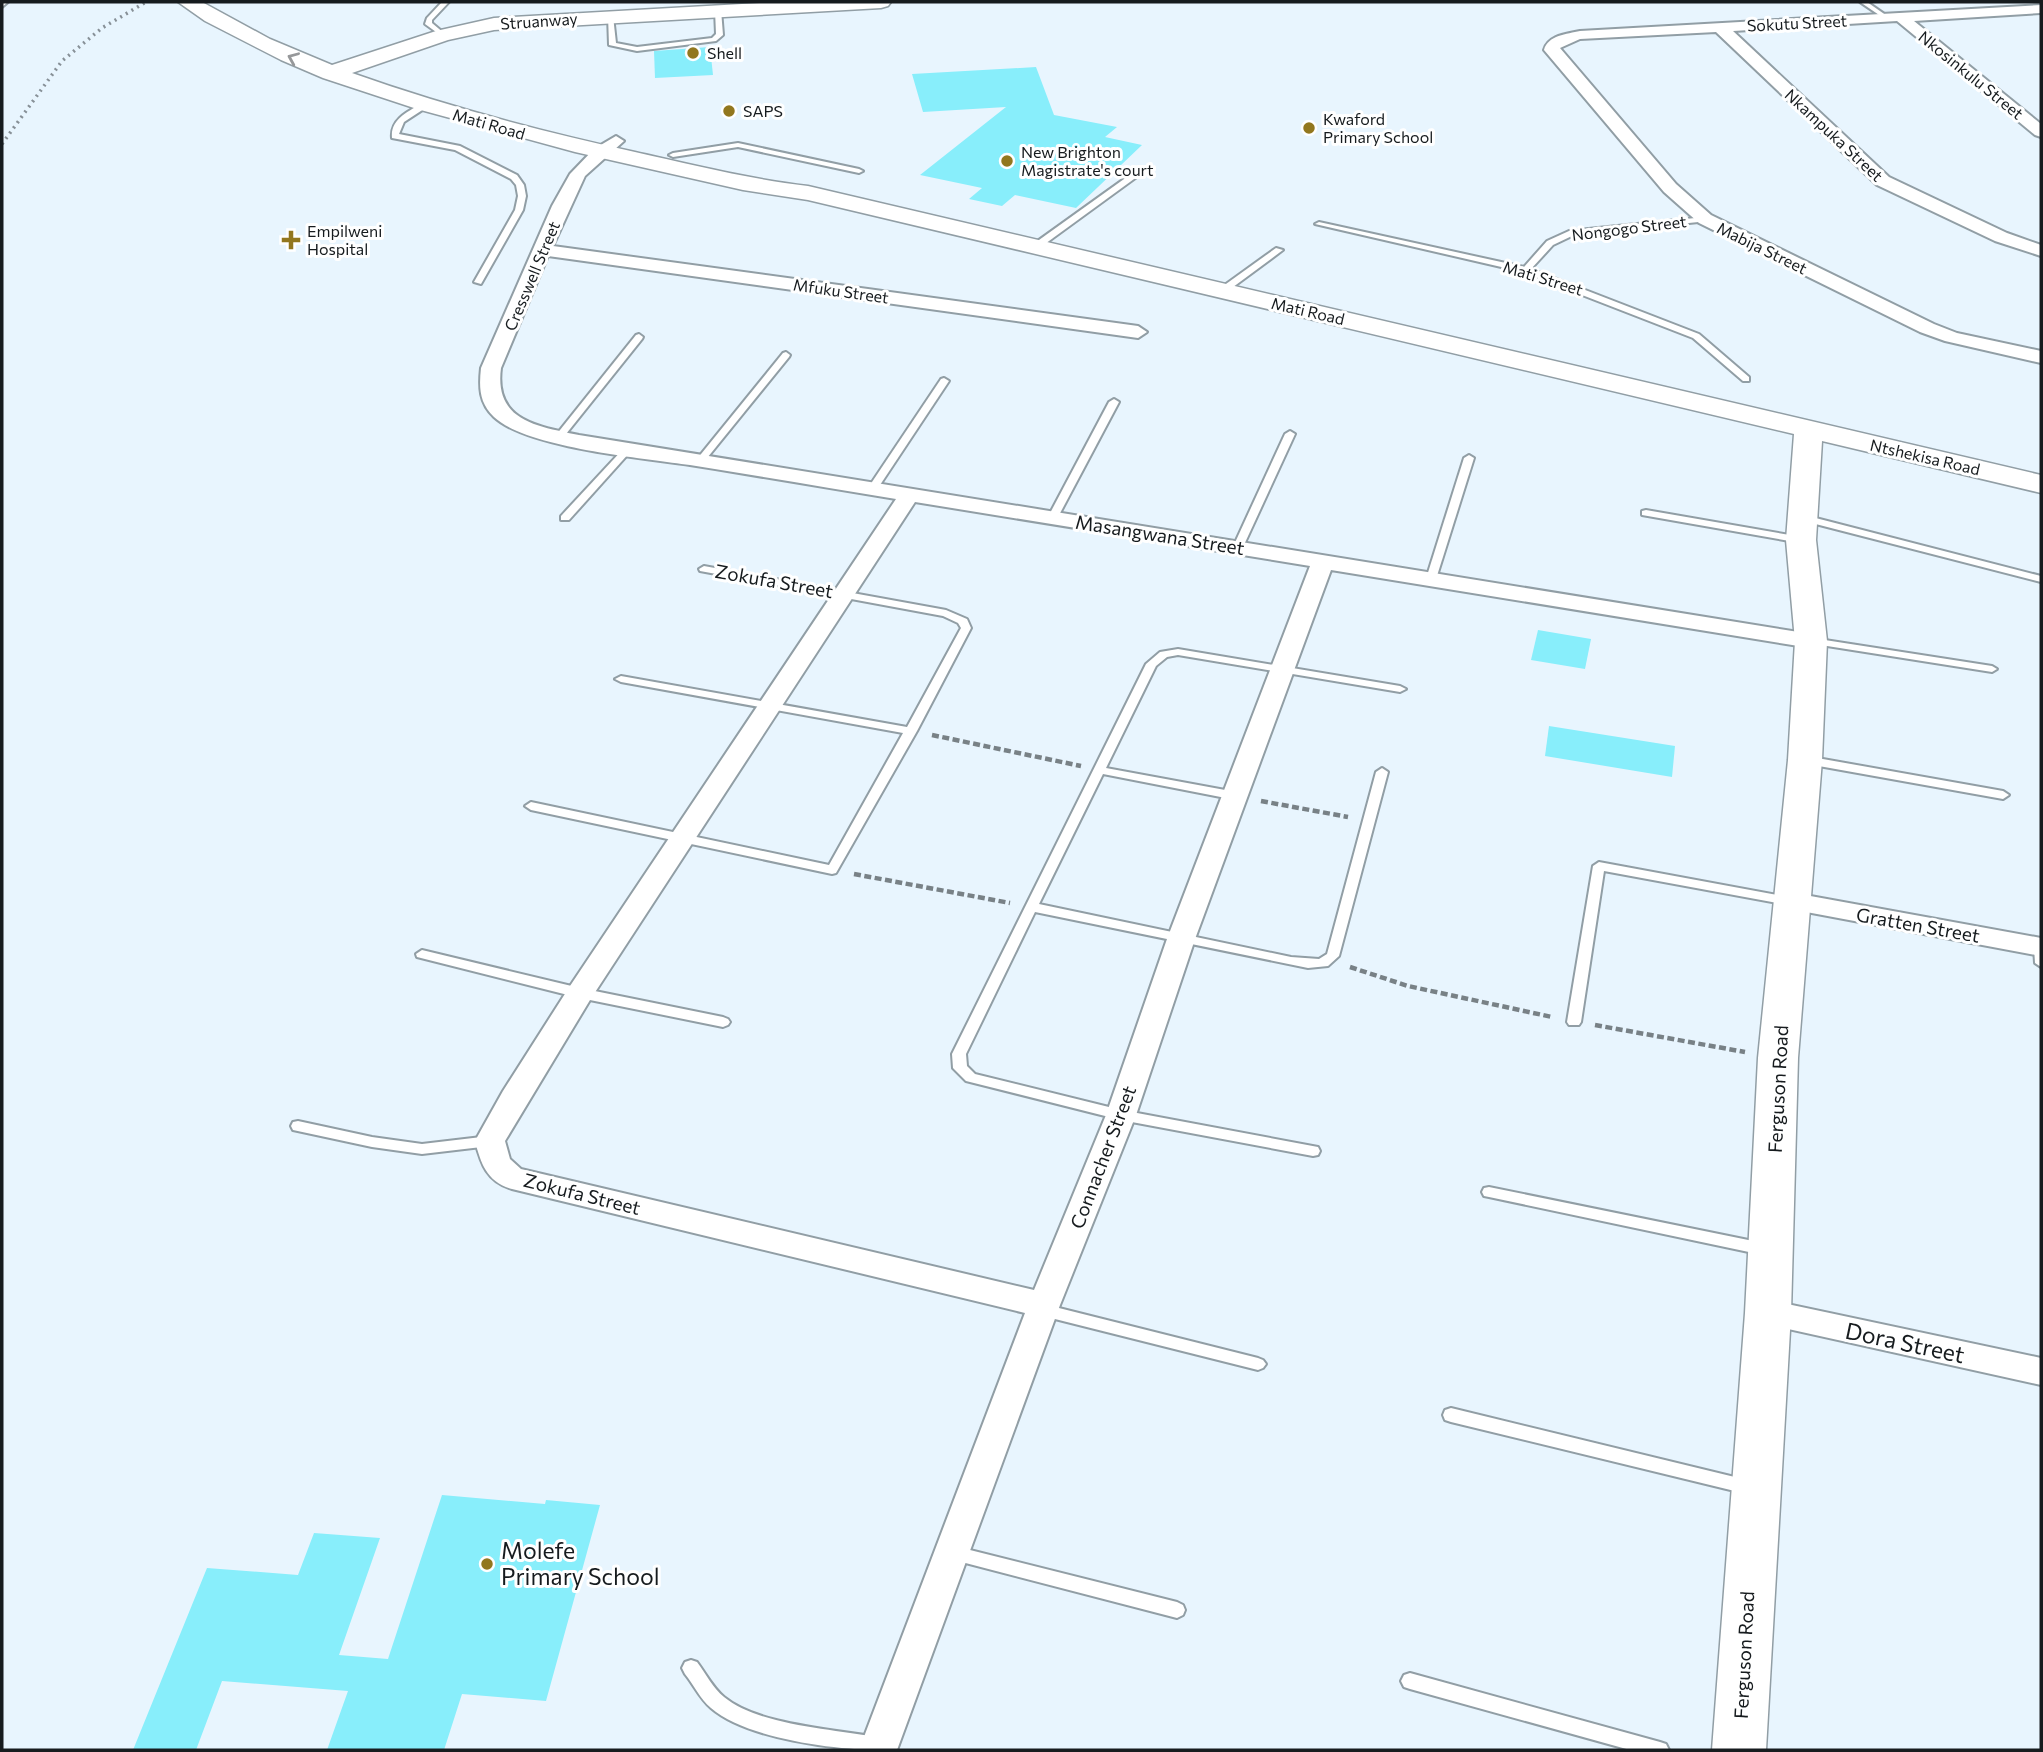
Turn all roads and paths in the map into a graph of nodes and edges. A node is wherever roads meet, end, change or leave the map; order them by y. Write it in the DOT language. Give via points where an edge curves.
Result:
graph roads {
  1 [pos="188,2"];
  2 [pos="446,2"];
  3 [pos="881,2"];
  4 [pos="1863,2"];
  5 [pos="2041,9"];
  6 [pos="718,10"];
  7 [pos="610,16"];
  8 [pos="1894,18"];
  9 [pos="1720,27"];
  10 [pos="443,35"];
  11 [pos="309,40"];
  12 [pos="1555,43"];
  13 [pos="359,64"];
  14 [pos="331,73"];
  15 [pos="426,105"];
  16 [pos="2041,132"];
  17 [pos="608,146"];
  18 [pos="713,148"];
  19 [pos="682,161"];
  20 [pos="859,171"];
  21 [pos="1141,171"];
  22 [pos="1704,219"];
  23 [pos="1320,224"];
  24 [pos="1035,247"];
  25 [pos="544,250"];
  26 [pos="1279,250"];
  27 [pos="2041,251"];
  28 [pos="1526,270"];
  29 [pos="478,282"];
  30 [pos="1223,291"];
  31 [pos="1138,332"];
  32 [pos="639,337"];
  33 [pos="786,355"];
  34 [pos="2041,357"];
  35 [pos="1746,379"];
  36 [pos="944,381"];
  37 [pos="1114,402"];
  38 [pos="511,420"];
  39 [pos="1809,429"];
  40 [pos="1290,434"];
  41 [pos="559,437"];
  42 [pos="628,449"];
  43 [pos="1469,458"];
  44 [pos="700,461"];
  45 [pos="2041,484"];
  46 [pos="873,488"];
  47 [pos="910,494"];
  48 [pos="1647,513"];
  49 [pos="1053,517"];
  50 [pos="565,518"];
  51 [pos="1802,529"];
  52 [pos="1238,547"];
  53 [pos="1323,561"];
  54 [pos="704,569"];
  55 [pos="1431,579"];
  56 [pos="2041,579"];
  57 [pos="844,593"];
  58 [pos="1811,641"];
  59 [pos="1992,668"];
  60 [pos="1282,670"];
  61 [pos="621,679"];
  62 [pos="1400,689"];
  63 [pos="770,707"];
  64 [pos="911,731"];
  65 [pos="1805,760"];
  66 [pos="1099,770"];
  67 [pos="1382,772"];
  68 [pos="2003,795"];
  69 [pos="1236,796"];
  70 [pos="531,806"];
  71 [pos="1369,821"];
  72 [pos="683,839"];
  73 [pos="832,870"];
  74 [pos="1794,902"];
  75 [pos="1032,907"];
  76 [pos="1181,939"];
  77 [pos="2041,952"];
  78 [pos="422,954"];
  79 [pos="1329,961"];
  80 [pos="580,993"];
  81 [pos="1574,1021"];
  82 [pos="723,1022"];
  83 [pos="1778,1058"];
  84 [pos="1121,1115"];
  85 [pos="298,1126"];
  86 [pos="490,1141"];
  87 [pos="1313,1151"];
  88 [pos="1489,1192"];
  89 [pos="1771,1250"];
  90 [pos="1043,1308"];
  91 [pos="1768,1313"];
  92 [pos="1258,1364"];
  93 [pos="2041,1372"];
  94 [pos="1451,1415"];
  95 [pos="1754,1489"];
  96 [pos="954,1553"];
  97 [pos="1177,1610"];
  98 [pos="691,1668"];
  99 [pos="1410,1681"];
  100 [pos="879,1748"];
  101 [pos="1660,1750"];
  102 [pos="1739,1750"];
  14 -- 1 [label="street, Mati Road, one-way" via="252,39"];
  2 -- 10 [label="lane" via="428,24"];
  3 -- 6 [label="street, Struanway"];
  4 -- 8 [label="lane"];
  5 -- 8 [label="street, Sokutu Street"];
  6 -- 7 [label="street, Struanway"];
  6 -- 7 [label="lane" via="720,35 714,40 637,49 612,45"];
  7 -- 10 [label="street, Struanway" via="502,23"];
  8 -- 9 [label="street, Sokutu Street"];
  8 -- 16 [label="street, Nkosinkulu Street"];
  9 -- 12 [label="street, Sokutu Street" via="1580,35"];
  9 -- 27 [label="street, Nkampuka Street" via="1883,181"];
  10 -- 13 [label="street, Struanway"];
  11 -- 13 [label="street, Mati Road"];
  12 -- 22 [label="street, Mabija Street" via="1555,55 1670,188"];
  13 -- 14 [label="street, Struanway"];
  13 -- 17 [label="street, Mati Road"];
  14 -- 15 [label="street, Mati Road"];
  15 -- 17 [label="street, Mati Road" via="528,136"];
  15 -- 29 [label="lane" via="399,121 395,136 457,148 521,185 519,210"];
  17 -- 19 [label="street, Mati Road"];
  17 -- 25 [label="street, Cresswell Street" via="578,174"];
  18 -- 19 [label="lane"];
  18 -- 19 [label="lane"];
  18 -- 20 [label="lane" via="743,145"];
  19 -- 24 [label="street, Mati Road" via="764,188 808,193"];
  21 -- 24 [label="lane"];
  22 -- 28 [label="lane, Nongogo Street" via="1568,234 1550,243"];
  22 -- 34 [label="street, Mabija Street" via="1927,328"];
  23 -- 28 [label="lane, Mati Street"];
  24 -- 30 [label="street, Mati Road"];
  25 -- 31 [label="street, Mfuku Street"];
  25 -- 38 [label="street, Cresswell Street" via="487,383 489,399"];
  26 -- 30 [label="lane"];
  28 -- 35 [label="lane, Mati Street" via="1690,334"];
  30 -- 39 [label="street, Mati Road"];
  32 -- 41 [label="lane"];
  33 -- 44 [label="lane"];
  36 -- 46 [label="lane"];
  37 -- 49 [label="lane"];
  38 -- 41 [label="street, Masangwana Street"];
  39 -- 45 [label="street, Ntshekisa Road"];
  39 -- 51 [label="street, Ferguson Road"];
  40 -- 52 [label="lane"];
  41 -- 42 [label="street, Masangwana Street"];
  42 -- 44 [label="street, Masangwana Street"];
  42 -- 50 [label="lane"];
  43 -- 55 [label="lane"];
  44 -- 46 [label="street, Masangwana Street"];
  46 -- 47 [label="street, Masangwana Street"];
  47 -- 49 [label="street, Masangwana Street"];
  47 -- 57 [label="street, Zokufa Street"];
  48 -- 51 [label="lane"];
  49 -- 52 [label="street, Masangwana Street"];
  51 -- 56 [label="lane"];
  51 -- 58 [label="street, Ferguson Road"];
  52 -- 53 [label="street, Masangwana Street"];
  53 -- 55 [label="street, Masangwana Street"];
  53 -- 60 [label="street, Connacher Street"];
  54 -- 57 [label="lane, Zokufa Street"];
  55 -- 58 [label="street, Masangwana Street"];
  57 -- 63 [label="street, Zokufa Street"];
  57 -- 64 [label="lane, Zokufa Street" via="963,621 963,636"];
  58 -- 59 [label="lane"];
  58 -- 65 [label="street, Ferguson Road"];
  60 -- 62 [label="lane"];
  60 -- 66 [label="lane" via="1178,652 1164,654 1151,664"];
  60 -- 69 [label="street, Connacher Street"];
  61 -- 63 [label="lane"];
  63 -- 64 [label="lane"];
  63 -- 72 [label="street, Zokufa Street"];
  64 -- 66 [label="path"];
  64 -- 73 [label="lane, Zokufa Street"];
  65 -- 68 [label="lane"];
  65 -- 74 [label="street, Ferguson Road"];
  66 -- 69 [label="lane"];
  66 -- 75 [label="lane"];
  67 -- 71 [label="lane"];
  69 -- 71 [label="path"];
  69 -- 76 [label="street, Connacher Street"];
  70 -- 72 [label="lane"];
  71 -- 79 [label="lane"];
  72 -- 73 [label="lane"];
  72 -- 80 [label="street, Zokufa Street"];
  73 -- 75 [label="path"];
  74 -- 77 [label="street, Gratten Street"];
  74 -- 81 [label="lane" via="1599,866"];
  74 -- 83 [label="street, Ferguson Road"];
  75 -- 76 [label="lane"];
  75 -- 84 [label="lane" via="959,1054 960,1068 971,1078"];
  76 -- 79 [label="lane" via="1312,964"];
  76 -- 84 [label="street, Connacher Street"];
  78 -- 80 [label="lane"];
  79 -- 81 [label="path" via="1408,986"];
  80 -- 82 [label="lane"];
  80 -- 86 [label="street, Zokufa Street"];
  81 -- 83 [label="path"];
  83 -- 89 [label="street, Ferguson Road"];
  84 -- 87 [label="lane"];
  84 -- 90 [label="street, Connacher Street"];
  85 -- 86 [label="lane" via="412,1148"];
  86 -- 90 [label="street, Zokufa Street" via="496,1164 512,1178"];
  88 -- 89 [label="lane"];
  89 -- 91 [label="street, Ferguson Road"];
  90 -- 92 [label="lane"];
  90 -- 96 [label="street, Connacher Street"];
  91 -- 93 [label="street, Dora Street"];
  91 -- 95 [label="street, Ferguson Road"];
  94 -- 95 [label="lane"];
  95 -- 102 [label="street, Ferguson Road"];
  96 -- 97 [label="lane"];
  96 -- 100 [label="street, Connacher Street"];
  98 -- 100 [label="lane" via="716,1702 736,1715"];
  99 -- 101 [label="lane"];
}
